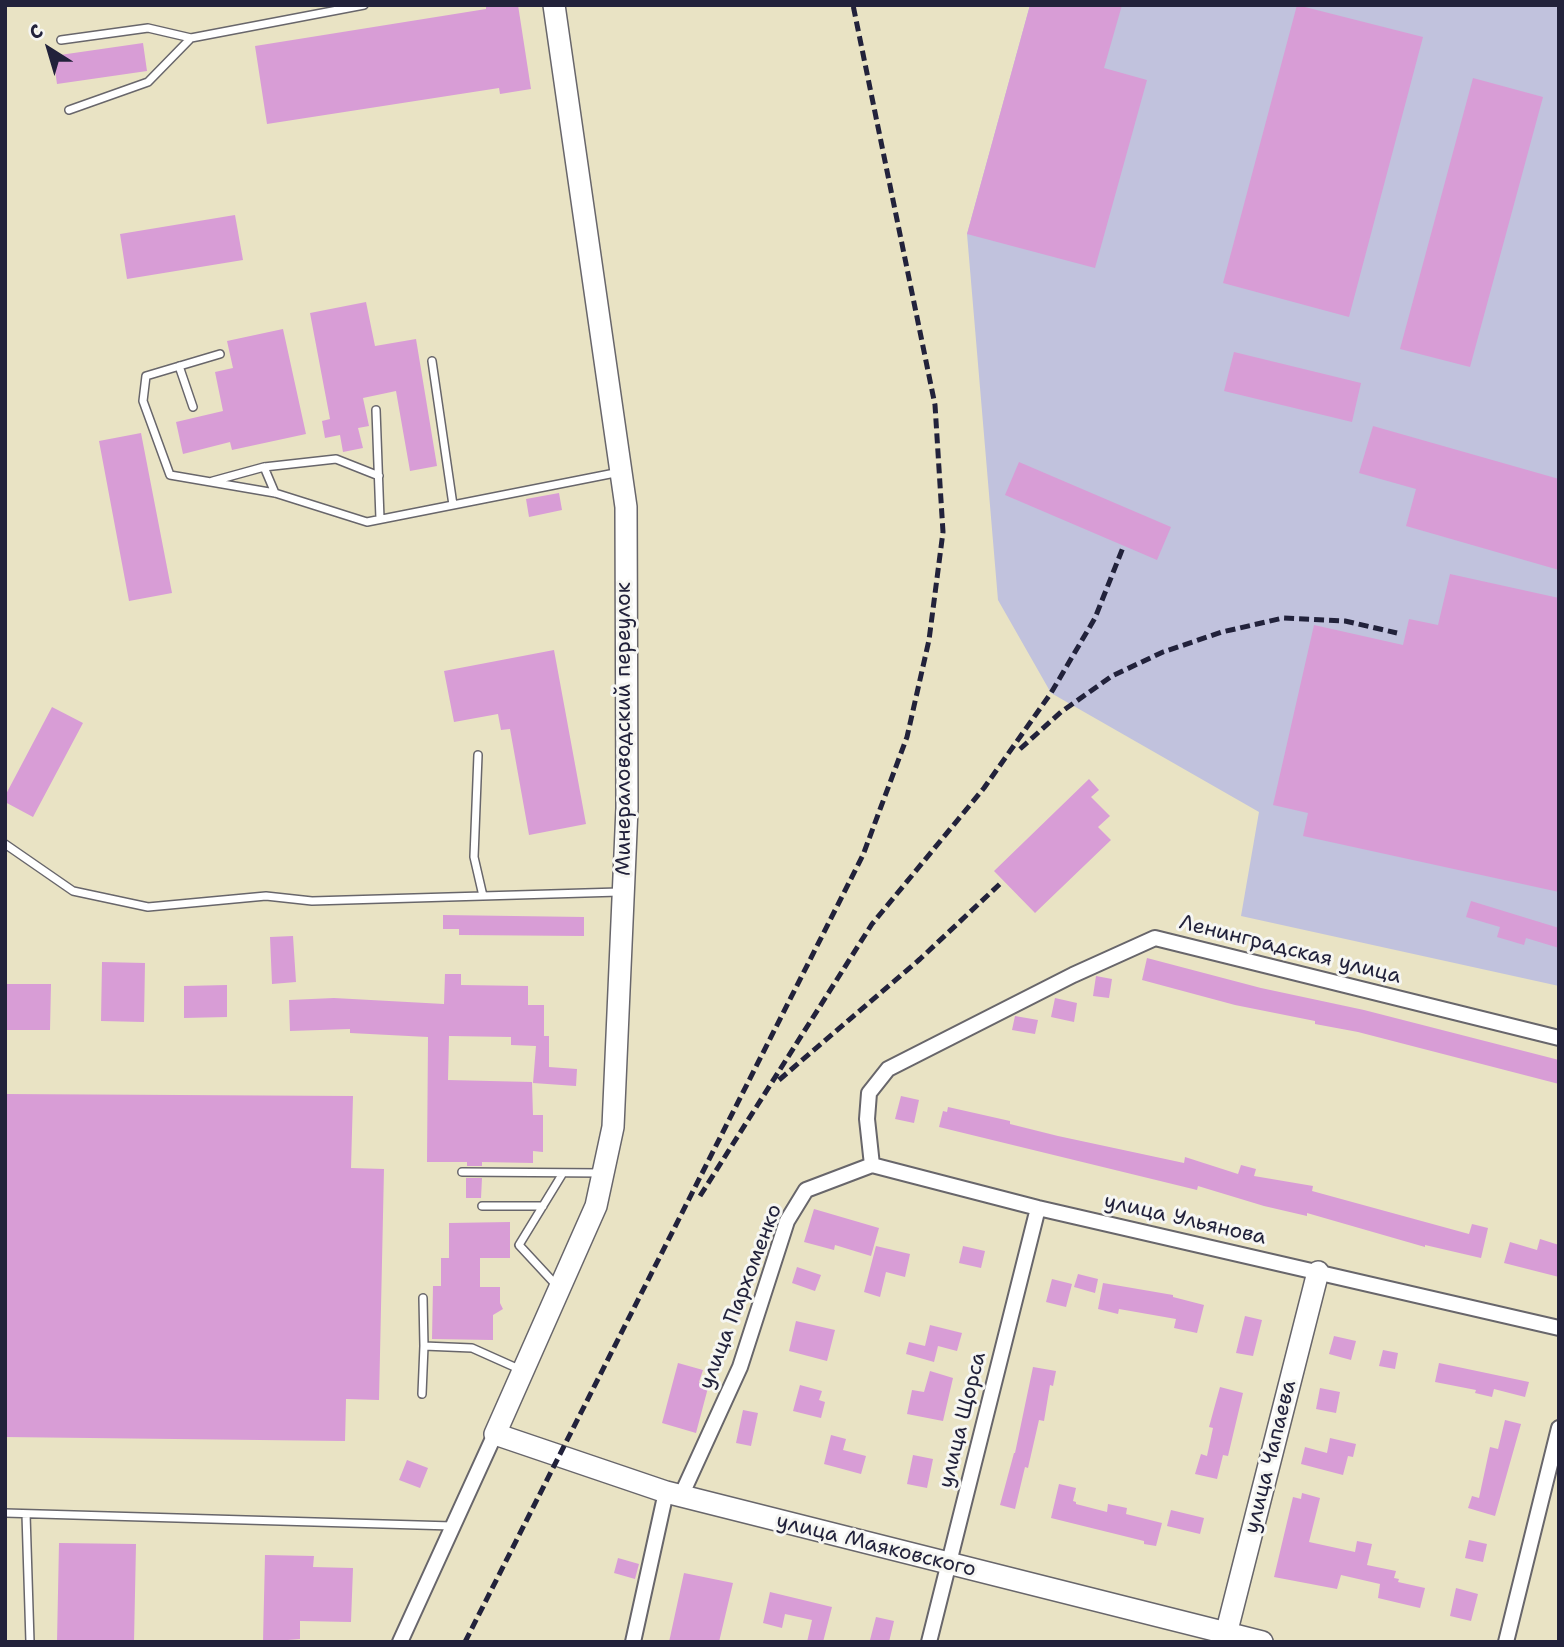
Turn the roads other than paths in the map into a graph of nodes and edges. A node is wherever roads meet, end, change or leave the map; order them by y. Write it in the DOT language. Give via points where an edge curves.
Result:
graph roads {
  1 [pos="364,5"];
  2 [pos="554,5"];
  3 [pos="191,38"];
  4 [pos="61,40"];
  5 [pos="69,110"];
  6 [pos="220,354"];
  7 [pos="432,361"];
  8 [pos="178,366"];
  9 [pos="193,407"];
  10 [pos="376,410"];
  11 [pos="264,467"];
  12 [pos="621,472"];
  13 [pos="379,476"];
  14 [pos="209,482"];
  15 [pos="275,493"];
  16 [pos="453,505"];
  17 [pos="380,519"];
  18 [pos="478,755"];
  19 [pos="5,844"];
  20 [pos="624,892"];
  21 [pos="483,896"];
  22 [pos="1559,1038"];
  23 [pos="872,1165"];
  24 [pos="462,1172"];
  25 [pos="563,1173"];
  26 [pos="602,1173"];
  27 [pos="482,1206"];
  28 [pos="543,1206"];
  29 [pos="1038,1208"];
  30 [pos="1318,1272"];
  31 [pos="559,1289"];
  32 [pos="423,1298"];
  33 [pos="1559,1328"];
  34 [pos="424,1346"];
  35 [pos="523,1371"];
  36 [pos="422,1394"];
  37 [pos="1559,1428"];
  38 [pos="495,1434"];
  39 [pos="674,1494"];
  40 [pos="5,1513"];
  41 [pos="26,1514"];
  42 [pos="453,1526"];
  43 [pos="948,1565"];
  44 [pos="1225,1637"];
  45 [pos="30,1642"];
  46 [pos="400,1642"];
  47 [pos="633,1642"];
  48 [pos="929,1642"];
  49 [pos="1262,1642"];
  50 [pos="1506,1642"];
  1 -- 3 [label="lane"];
  2 -- 12 [label="street, Минераловодский переулок"];
  3 -- 4 [label="lane" via="148,28"];
  3 -- 5 [label="lane" via="148,82"];
  6 -- 8 [label="lane"];
  7 -- 16 [label="lane"];
  8 -- 9 [label="lane"];
  8 -- 14 [label="lane" via="146,376 143,401 170,475"];
  10 -- 13 [label="lane"];
  11 -- 13 [label="lane" via="336,459"];
  11 -- 14 [label="lane"];
  11 -- 15 [label="lane"];
  12 -- 16 [label="lane"];
  12 -- 20 [label="street, Минераловодский переулок" via="626,507"];
  13 -- 17 [label="lane"];
  14 -- 15 [label="lane"];
  15 -- 17 [label="lane" via="367,522"];
  16 -- 17 [label="lane"];
  18 -- 21 [label="lane" via="474,857"];
  19 -- 21 [label="lane" via="73,891 148,906 266,896 312,901"];
  20 -- 21 [label="lane"];
  20 -- 26 [label="street, Минераловодский переулок" via="613,1127"];
  22 -- 23 [label="street, Ленинградская улица" via="1155,938 888,1069 869,1093"];
  23 -- 29 [label="street, улица Ульянова"];
  23 -- 39 [label="street, улица Пархоменко" via="806,1190 788,1221 740,1367"];
  24 -- 25 [label="lane"];
  25 -- 26 [label="lane"];
  25 -- 28 [label="lane"];
  26 -- 31 [label="street, Минераловодский переулок" via="596,1206"];
  27 -- 28 [label="lane"];
  28 -- 31 [label="lane" via="519,1245"];
  29 -- 30 [label="street, улица Ульянова"];
  29 -- 43 [label="street, улица Щорса"];
  30 -- 33 [label="street, улица Ульянова"];
  30 -- 44 [label="street, улица Чапаева"];
  31 -- 35 [label="street, Минераловодский переулок"];
  32 -- 34 [label="lane"];
  34 -- 35 [label="lane" via="472,1348"];
  34 -- 36 [label="lane"];
  35 -- 38 [label="street, Минераловодский переулок"];
  37 -- 50 [label="street"];
  38 -- 39 [label="street, улица Маяковского"];
  38 -- 42 [label="street"];
  39 -- 43 [label="street, улица Маяковского"];
  39 -- 47 [label="street, улица Пархоменко"];
  40 -- 41 [label="lane"];
  41 -- 42 [label="lane"];
  41 -- 45 [label="lane"];
  42 -- 46 [label="street"];
  43 -- 44 [label="street, улица Маяковского"];
  43 -- 48 [label="street, улица Щорса"];
  44 -- 49 [label="street, улица Маяковского"];
}
